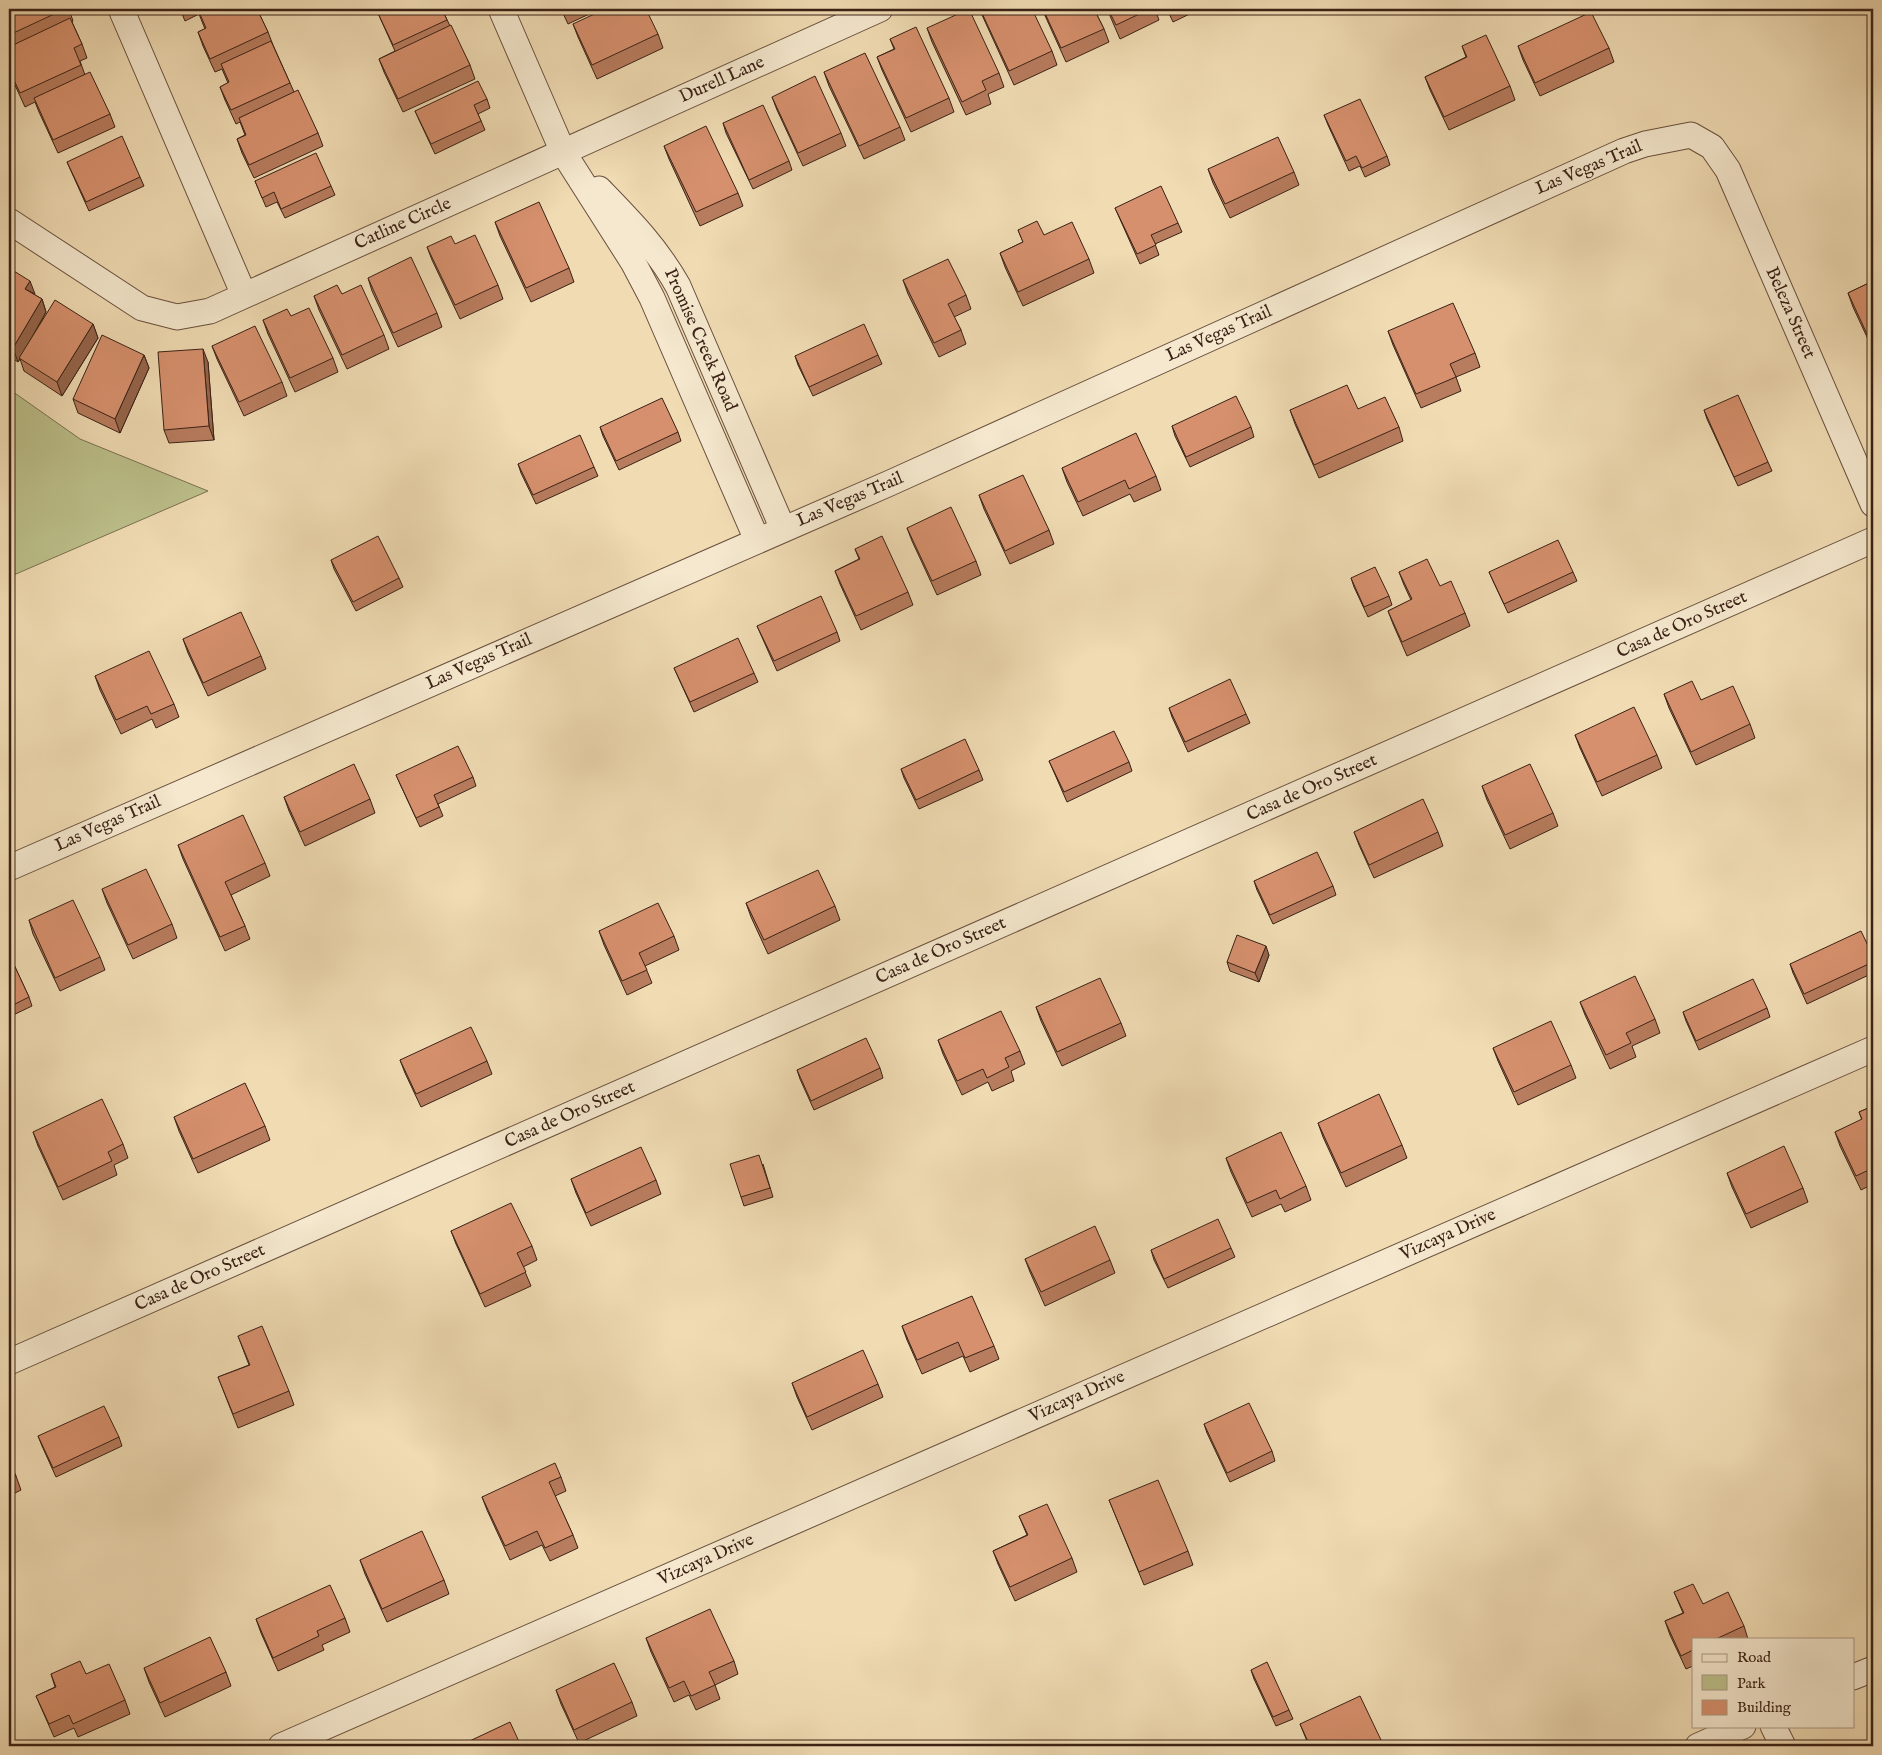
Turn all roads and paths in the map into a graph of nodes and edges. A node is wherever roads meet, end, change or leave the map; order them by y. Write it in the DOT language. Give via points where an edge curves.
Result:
graph roads {
  1 [pos="121,9"];
  2 [pos="501,9"];
  3 [pos="880,9"];
  4 [pos="1691,135"];
  5 [pos="563,152"];
  6 [pos="9,221"];
  7 [pos="244,295"];
  8 [pos="1873,504"];
  9 [pos="783,529"];
  10 [pos="757,540"];
  11 [pos="1873,540"];
  12 [pos="9,868"];
  13 [pos="1873,1049"];
  14 [pos="9,1362"];
  15 [pos="1873,1669"];
  16 [pos="1854,1677"];
  17 [pos="1738,1728"];
  18 [pos="1775,1728"];
  19 [pos="281,1746"];
  20 [pos="1698,1746"];
  21 [pos="1783,1746"];
  1 -- 7 [label="street"];
  2 -- 5 [label="street, Promise Creek Road"];
  3 -- 5 [label="street, Durell Lane"];
  4 -- 8 [label="street, Beleza Street" via="1712,147 1728,170"];
  4 -- 9 [label="street, Las Vegas Trail" via="1624,151"];
  5 -- 7 [label="street, Catline Circle"];
  5 -- 9 [label="street, Promise Creek Road" via="642,232 666,264"];
  5 -- 10 [label="street, Promise Creek Road" via="633,262 652,298"];
  6 -- 7 [label="street, Catline Circle" via="142,308 177,317 210,311"];
  9 -- 10 [label="street, Las Vegas Trail"];
  10 -- 12 [label="street, Las Vegas Trail"];
  11 -- 14 [label="street, Casa de Oro Street"];
  13 -- 19 [label="street, Vizcaya Drive"];
  15 -- 16 [label="street"];
  17 -- 20 [label="street"];
  18 -- 21 [label="street"];
}
